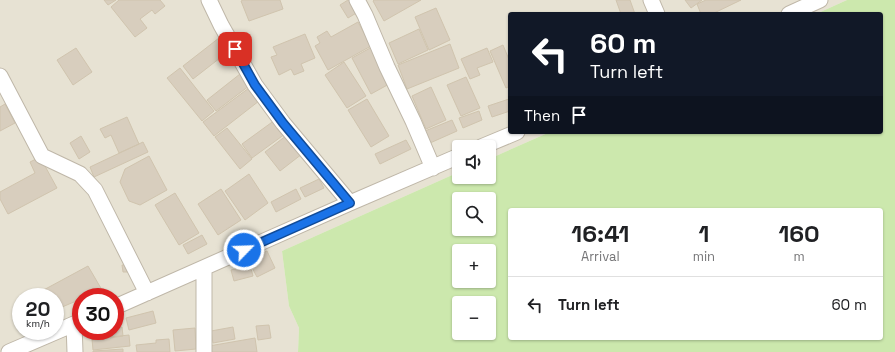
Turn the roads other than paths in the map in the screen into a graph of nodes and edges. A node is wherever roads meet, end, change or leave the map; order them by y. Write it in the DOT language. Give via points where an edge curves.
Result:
graph roads {
  1 [pos="210,0"];
  2 [pos="357,0"];
  3 [pos="651,0"];
  4 [pos="820,0"];
  5 [pos="656,12"];
  6 [pos="793,12"];
  7 [pos="0,76"];
  8 [pos="512,134"];
  9 [pos="496,141"];
  10 [pos="452,159"];
  11 [pos="433,168"];
  12 [pos="350,203"];
  13 [pos="204,268"];
  14 [pos="147,293"];
  15 [pos="124,303"];
  16 [pos="72,325"];
  17 [pos="76,340"];
  18 [pos="9,352"];
  19 [pos="75,352"];
  20 [pos="204,352"];
  1 -- 12 [label="street" via="255,85 283,123"];
  2 -- 11 [label="street"];
  3 -- 5 [label="street"];
  4 -- 6 [label="street"];
  7 -- 14 [label="street" via="42,156 80,174 95,190"];
  8 -- 9 [label="street"];
  10 -- 11 [label="street"];
  11 -- 12 [label="street"];
  12 -- 13 [label="street"];
  13 -- 14 [label="street"];
  13 -- 20 [label="street"];
  14 -- 15 [label="street"];
  16 -- 18 [label="street"];
  17 -- 19 [label="street"];
}
